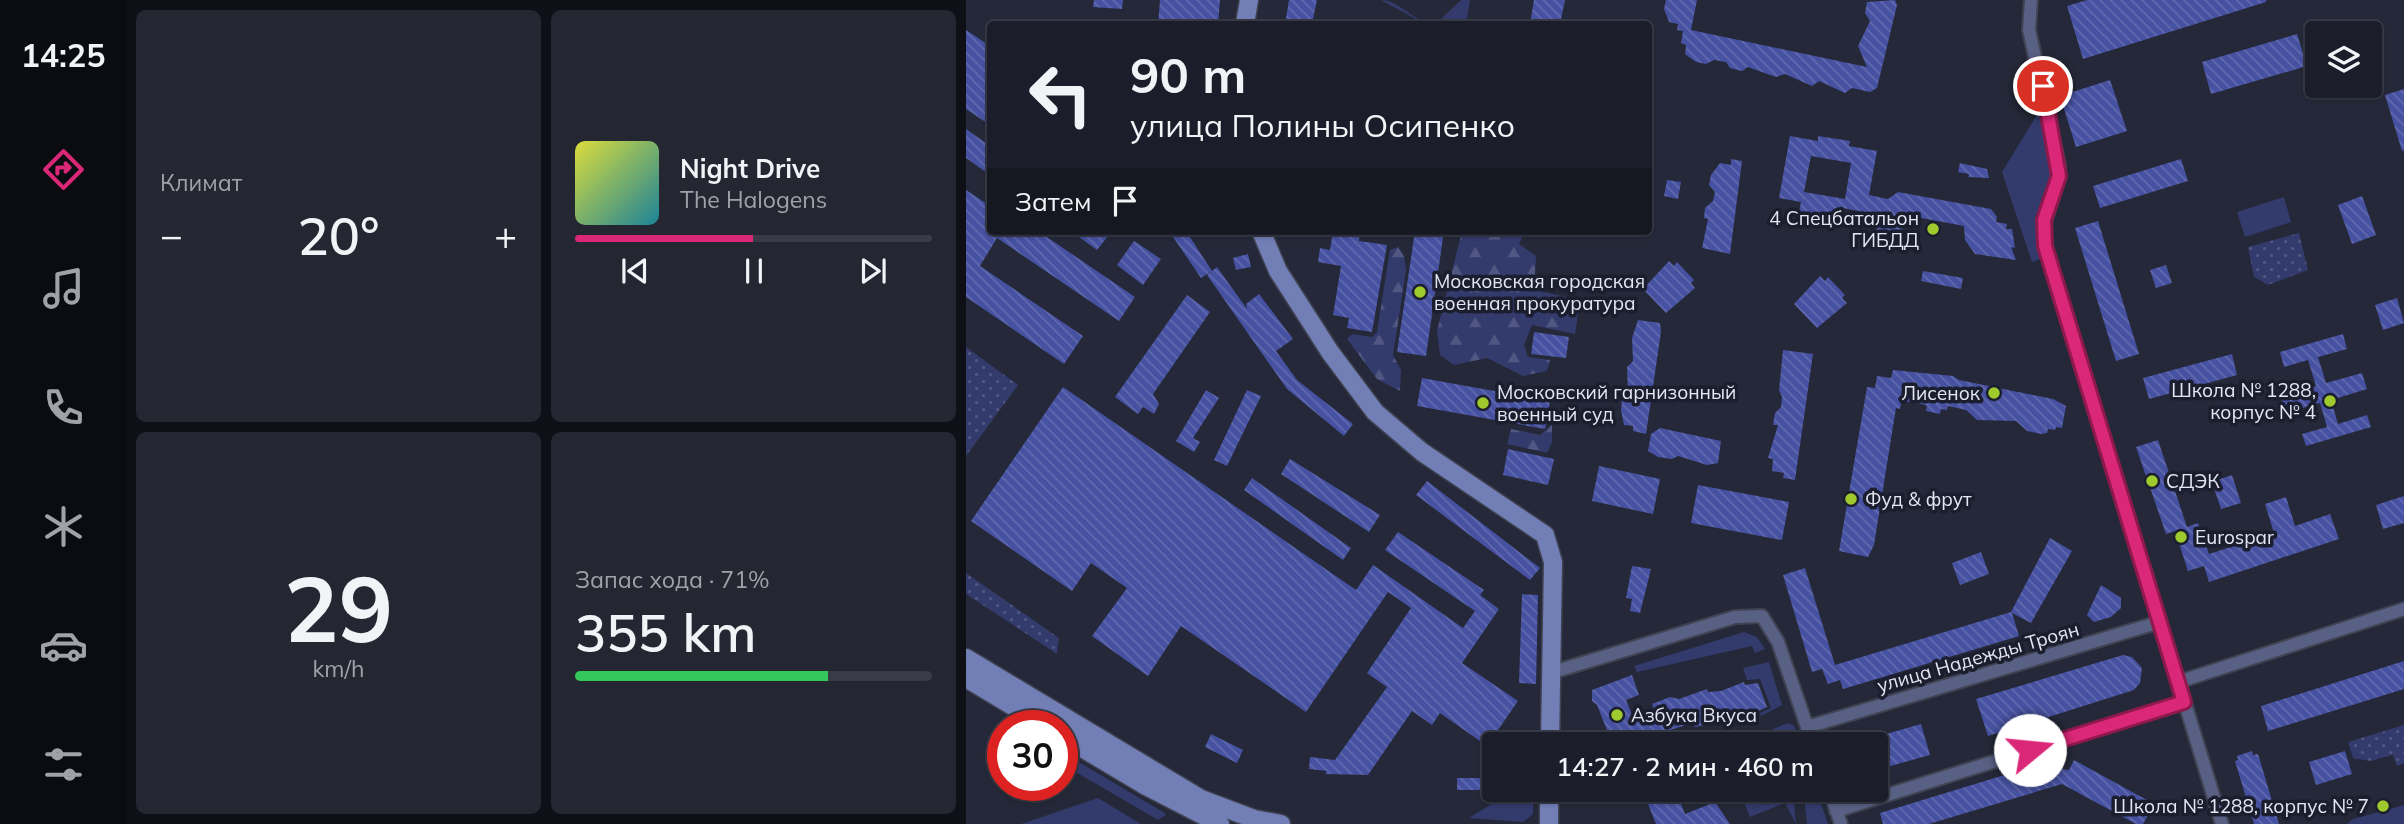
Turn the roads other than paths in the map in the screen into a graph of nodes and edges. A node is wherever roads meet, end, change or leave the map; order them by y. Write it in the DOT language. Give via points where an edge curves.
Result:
graph roads {
  1 [pos="1249,0"];
  2 [pos="2031,0"];
  3 [pos="1246,21"];
  4 [pos="1263,235"];
  5 [pos="2404,609"];
  6 [pos="2160,622"];
  7 [pos="966,658"];
  8 [pos="1553,672"];
  9 [pos="966,678"];
  10 [pos="2178,682"];
  11 [pos="2184,702"];
  12 [pos="1019,710"];
  13 [pos="1807,727"];
  14 [pos="1550,732"];
  15 [pos="1809,732"];
  16 [pos="1078,745"];
  17 [pos="1549,802"];
  18 [pos="1833,802"];
  19 [pos="1836,811"];
  20 [pos="1194,812"];
  21 [pos="1220,824"];
  22 [pos="1281,824"];
  23 [pos="1549,824"];
  24 [pos="1841,824"];
  25 [pos="2222,824"];
  1 -- 3 [label="street"];
  2 -- 6 [label="street" via="2029,30 2059,165 2058,186 2044,220 2043,236"];
  4 -- 8 [label="street" via="1296,299 1375,412 1422,453 1545,535 1553,562"];
  5 -- 10 [label="street"];
  6 -- 10 [label="street"];
  6 -- 13 [label="street, улица Надежды Троян"];
  7 -- 20 [label="street"];
  8 -- 13 [label="street" via="1735,617 1762,616 1772,627"];
  8 -- 14 [label="street"];
  9 -- 12 [label="street"];
  10 -- 11 [label="street"];
  11 -- 19 [label="street"];
  11 -- 25 [label="street"];
  13 -- 15 [label="street"];
  16 -- 20 [label="street"];
  17 -- 23 [label="street"];
  18 -- 19 [label="street"];
  19 -- 24 [label="street"];
  20 -- 21 [label="street"];
  20 -- 22 [label="street"];
}
